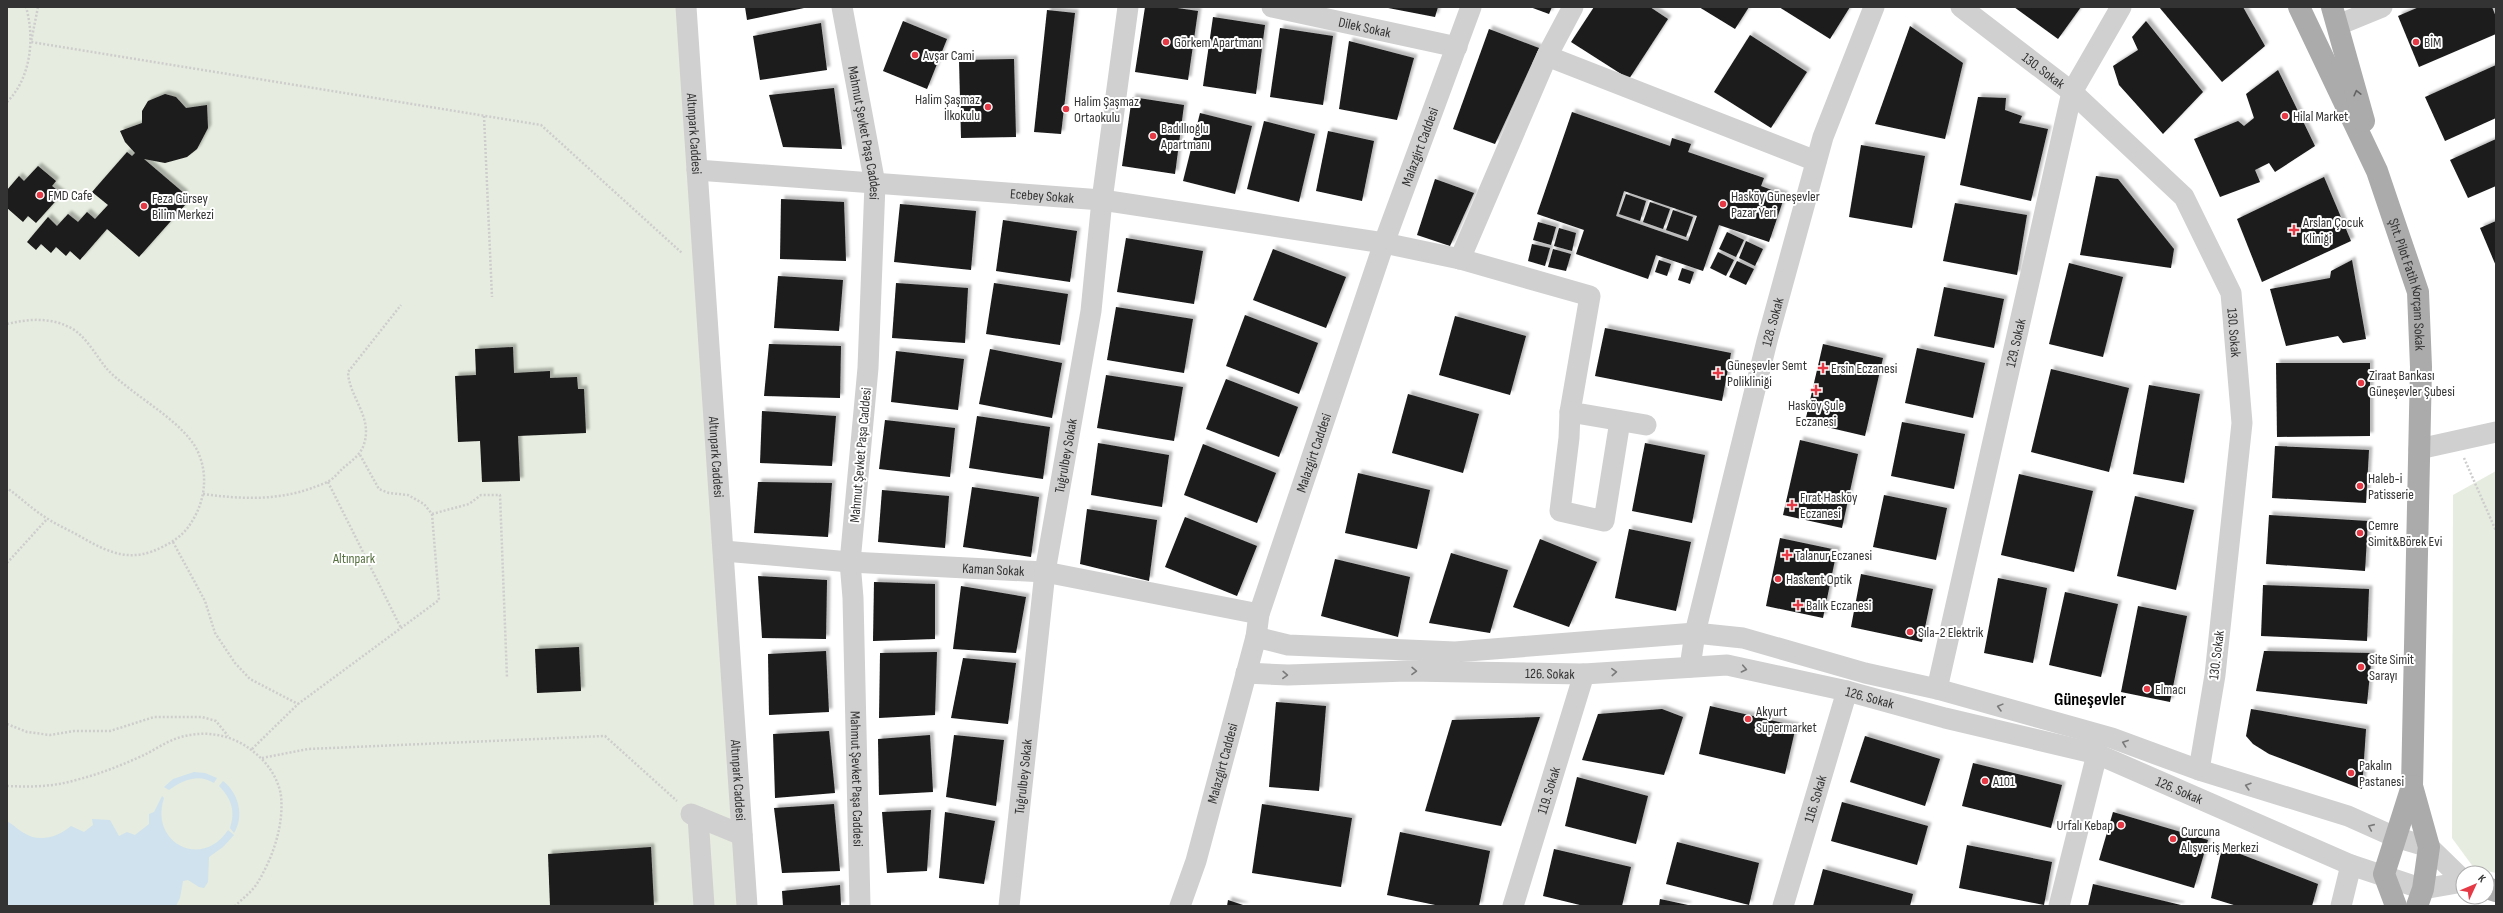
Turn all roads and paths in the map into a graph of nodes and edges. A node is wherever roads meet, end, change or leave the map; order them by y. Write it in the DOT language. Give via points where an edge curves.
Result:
graph roads {
  1 [pos="26,7"];
  2 [pos="38,7"];
  3 [pos="686,7"];
  4 [pos="842,7"];
  5 [pos="1128,7"];
  6 [pos="1272,7"];
  7 [pos="1471,7"];
  8 [pos="1573,7"];
  9 [pos="1874,7"];
  10 [pos="1961,7"];
  11 [pos="2121,7"];
  12 [pos="2299,7"];
  13 [pos="2382,7"];
  14 [pos="2335,16"];
  15 [pos="30,42"];
  16 [pos="1457,47"];
  17 [pos="1547,56"];
  18 [pos="2072,92"];
  19 [pos="7,102"];
  20 [pos="484,116"];
  21 [pos="1816,161"];
  22 [pos="697,170"];
  23 [pos="2377,171"];
  24 [pos="875,184"];
  25 [pos="1102,200"];
  26 [pos="1384,243"];
  27 [pos="1460,259"];
  28 [pos="704,273"];
  29 [pos="492,297"];
  30 [pos="401,305"];
  31 [pos="7,324"];
  32 [pos="1570,412"];
  33 [pos="1620,421"];
  34 [pos="1646,425"];
  35 [pos="2496,432"];
  36 [pos="2456,440"];
  37 [pos="2419,449"];
  38 [pos="359,453"];
  39 [pos="328,482"];
  40 [pos="7,488"];
  41 [pos="203,494"];
  42 [pos="432,514"];
  43 [pos="47,519"];
  44 [pos="2496,531"];
  45 [pos="173,542"];
  46 [pos="724,551"];
  47 [pos="850,562"];
  48 [pos="7,563"];
  49 [pos="1045,572"];
  50 [pos="1259,614"];
  51 [pos="401,628"];
  52 [pos="1695,633"];
  53 [pos="1256,637"];
  54 [pos="1690,667"];
  55 [pos="1246,673"];
  56 [pos="1584,674"];
  57 [pos="508,678"];
  58 [pos="1937,689"];
  59 [pos="1847,691"];
  60 [pos="298,704"];
  61 [pos="7,724"];
  62 [pos="228,736"];
  63 [pos="252,749"];
  64 [pos="2098,754"];
  65 [pos="262,758"];
  66 [pos="2199,770"];
  67 [pos="7,786"];
  68 [pos="2412,786"];
  69 [pos="694,815"];
  70 [pos="742,835"];
  71 [pos="2395,837"];
  72 [pos="2429,847"];
  73 [pos="2351,865"];
  74 [pos="2455,873"];
  75 [pos="2384,874"];
  76 [pos="2455,884"];
  77 [pos="2420,897"];
  78 [pos="235,906"];
  79 [pos="704,906"];
  80 [pos="747,906"];
  81 [pos="860,906"];
  82 [pos="1009,906"];
  83 [pos="1180,906"];
  84 [pos="1513,906"];
  85 [pos="1783,906"];
  86 [pos="2059,906"];
  87 [pos="2341,906"];
  88 [pos="2396,906"];
  1 -- 15 [label="path" via="30,22"];
  2 -- 15 [label="path"];
  3 -- 22 [label="street, Altınpark Caddesi"];
  4 -- 24 [label="street, Mahmut Şevket Paşa Caddesi"];
  5 -- 25 [label="street, Tuğrulbey Sokak"];
  6 -- 16 [label="street, Dilek Sokak"];
  7 -- 16 [label="street, Malazgirt Caddesi"];
  8 -- 17 [label="street"];
  9 -- 21 [label="street, 128. Sokak" via="1823,136"];
  10 -- 18 [label="street, 130. Sokak"];
  11 -- 18 [label="street, 129. Sokak"];
  12 -- 23 [label="main road, Şht. Pilot Fatih Korçam Sokak"];
  13 -- 14 [label="street"];
  23 -- 14 [label="main road, Şht. Pilot Fatih Korçam Sokak, one-way"];
  15 -- 19 [label="path" via="24,74"];
  15 -- 20 [label="path"];
  16 -- 26 [label="street, Malazgirt Caddesi"];
  17 -- 21 [label="street"];
  17 -- 27 [label="street"];
  18 -- 58 [label="street, 129. Sokak"];
  18 -- 66 [label="street, 130. Sokak" via="2184,197 2231,293 2242,423 2215,675"];
  20 -- 28 [label="path" via="541,125"];
  20 -- 29 [label="path"];
  21 -- 52 [label="street, 128. Sokak" via="1767,341"];
  22 -- 24 [label="street, Ecebey Sokak"];
  22 -- 28 [label="street, Altınpark Caddesi"];
  23 -- 37 [label="main road, Şht. Pilot Fatih Korçam Sokak" via="2418,292 2421,367"];
  24 -- 25 [label="street, Ecebey Sokak"];
  24 -- 47 [label="street, Mahmut Şevket Paşa Caddesi" via="868,368"];
  25 -- 26 [label="street, Ecebey Sokak"];
  25 -- 49 [label="street, Tuğrulbey Sokak" via="1091,311"];
  26 -- 27 [label="street, Ecebey Sokak"];
  26 -- 50 [label="street, Malazgirt Caddesi"];
  27 -- 32 [label="street, Ecebey Sokak" via="1590,296"];
  28 -- 46 [label="street, Altınpark Caddesi"];
  30 -- 38 [label="path" via="348,372 349,384 363,410 364,444"];
  31 -- 41 [label="path" via="42,320 70,327 123,386 178,424 191,439 200,456 204,475"];
  32 -- 33 [label="street"];
  32 -- 33 [label="street" via="1560,511 1604,522"];
  33 -- 34 [label="street"];
  35 -- 36 [label="street"];
  36 -- 37 [label="street"];
  36 -- 44 [label="path"];
  37 -- 68 [label="main road, Şht. Pilot Fatih Korçam Sokak"];
  38 -- 39 [label="path"];
  38 -- 42 [label="path" via="379,490 408,495 424,504"];
  39 -- 41 [label="path" via="280,497 242,499"];
  39 -- 51 [label="path"];
  40 -- 43 [label="path"];
  41 -- 45 [label="path" via="198,512 187,529"];
  42 -- 51 [label="path" via="439,600"];
  42 -- 57 [label="path" via="469,504 481,495 500,495"];
  43 -- 45 [label="path" via="99,548 118,554 137,555 156,551"];
  43 -- 48 [label="path"];
  45 -- 60 [label="path" via="205,601 215,633 235,663 250,679"];
  46 -- 47 [label="street, Kaman Sokak"];
  46 -- 70 [label="street, Altınpark Caddesi"];
  47 -- 49 [label="street, Kaman Sokak"];
  47 -- 81 [label="street, Mahmut Şevket Paşa Caddesi"];
  49 -- 50 [label="street, Kaman Sokak"];
  49 -- 82 [label="street, Tuğrulbey Sokak"];
  50 -- 53 [label="street, Malazgirt Caddesi"];
  51 -- 60 [label="path"];
  52 -- 53 [label="street, 126. Sokak" via="1455,652 1288,645"];
  52 -- 54 [label="street, 128. Sokak"];
  52 -- 58 [label="street, 126. Sokak" via="1743,638 1865,673"];
  53 -- 55 [label="street, Malazgirt Caddesi"];
  56 -- 54 [label="street, 126. Sokak, one-way"];
  54 -- 59 [label="street, 126. Sokak, one-way" via="1727,665"];
  55 -- 56 [label="street, 126. Sokak, one-way" via="1288,675 1407,671"];
  55 -- 83 [label="street, Malazgirt Caddesi" via="1196,861"];
  56 -- 84 [label="street, 119. Sokak"];
  66 -- 58 [label="street, 126. Sokak, one-way" via="2112,738"];
  59 -- 64 [label="street, 126. Sokak" via="1945,718"];
  59 -- 85 [label="street, 116. Sokak"];
  60 -- 63 [label="path"];
  61 -- 62 [label="path" via="27,732 50,735 74,731 110,731 154,717 202,717 216,721"];
  62 -- 63 [label="path"];
  62 -- 67 [label="path" via="207,733 187,735 114,768 75,781 35,787"];
  63 -- 65 [label="path"];
  64 -- 73 [label="street, 126. Sokak"];
  64 -- 86 [label="street"];
  65 -- 69 [label="path" via="308,749 605,736"];
  65 -- 78 [label="path" via="274,774 281,793 283,814 279,834 258,883"];
  71 -- 66 [label="street, 126. Sokak, one-way" via="2348,816"];
  68 -- 71 [label="main road"];
  68 -- 72 [label="main road"];
  69 -- 70 [label="street"];
  69 -- 79 [label="street"];
  70 -- 80 [label="street, Altınpark Caddesi"];
  71 -- 72 [label="street, 126. Sokak"];
  71 -- 75 [label="main road"];
  72 -- 74 [label="street, 126. Sokak"];
  72 -- 77 [label="main road"];
  73 -- 75 [label="street, 126. Sokak"];
  73 -- 87 [label="street"];
  75 -- 77 [label="street, 126. Sokak"];
  75 -- 88 [label="main road"];
  76 -- 77 [label="street, 126. Sokak"];
}
